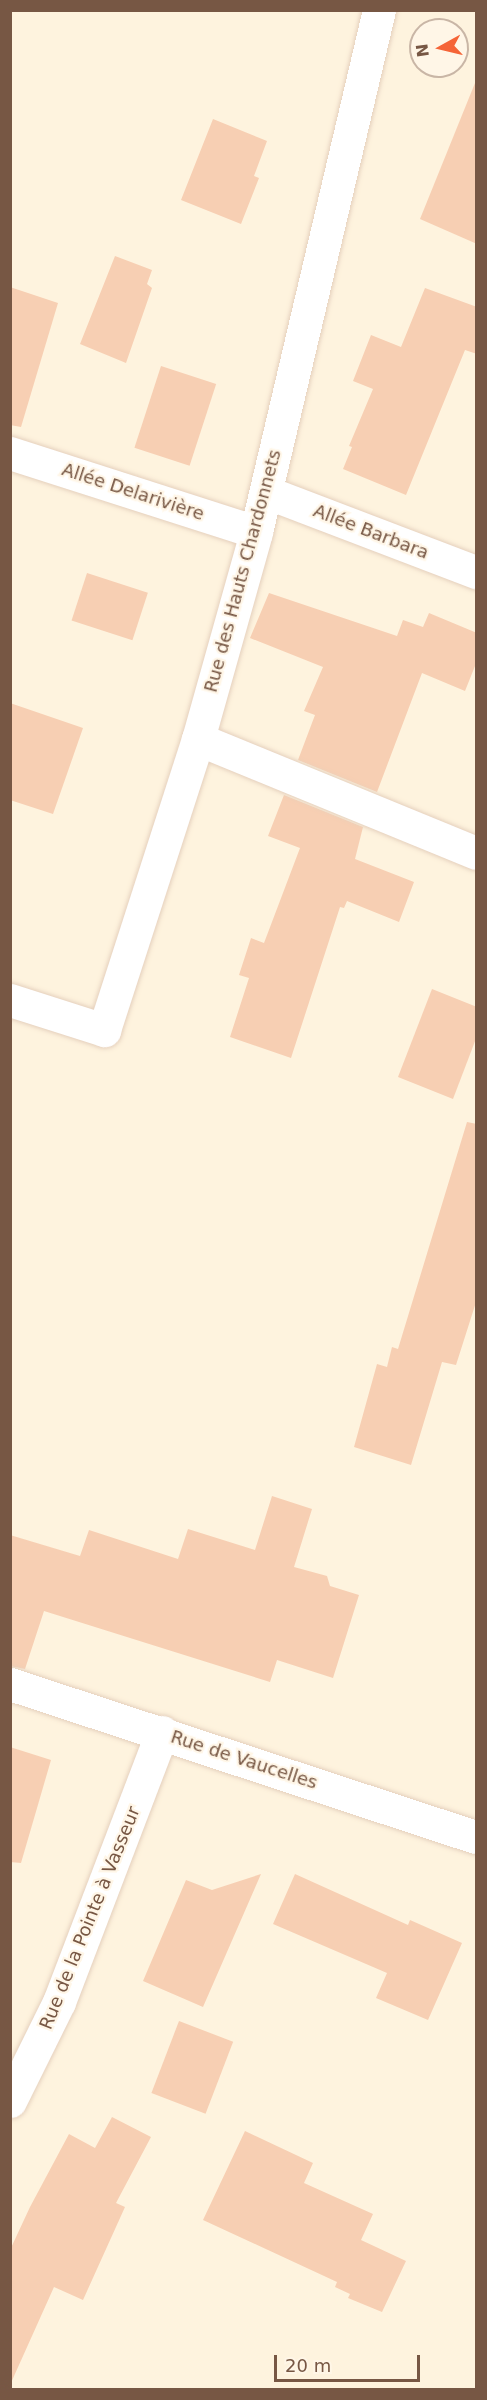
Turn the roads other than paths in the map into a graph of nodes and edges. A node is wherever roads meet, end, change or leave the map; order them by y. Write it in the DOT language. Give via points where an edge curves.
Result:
graph roads {
  1 [pos="379,10"];
  2 [pos="10,453"];
  3 [pos="266,492"];
  4 [pos="256,532"];
  5 [pos="477,572"];
  6 [pos="198,739"];
  7 [pos="477,853"];
  8 [pos="10,1000"];
  9 [pos="10,1684"];
  10 [pos="162,1732"];
  11 [pos="477,1837"];
  12 [pos="10,2101"];
  1 -- 3 [label="street, Rue des Hauts Chardonnets"];
  2 -- 4 [label="street, Allée Delarivière"];
  3 -- 4 [label="street, Rue des Hauts Chardonnets"];
  3 -- 5 [label="street, Allée Barbara"];
  4 -- 6 [label="street, Rue des Hauts Chardonnets"];
  6 -- 7 [label="street"];
  6 -- 8 [label="street, Rue des Hauts Chardonnets" via="104,1030"];
  9 -- 10 [label="street, Rue de Vaucelles"];
  10 -- 11 [label="street, Rue de Vaucelles"];
  10 -- 12 [label="street, Rue de la Pointe à Vasseur" via="58,2002"];
}
